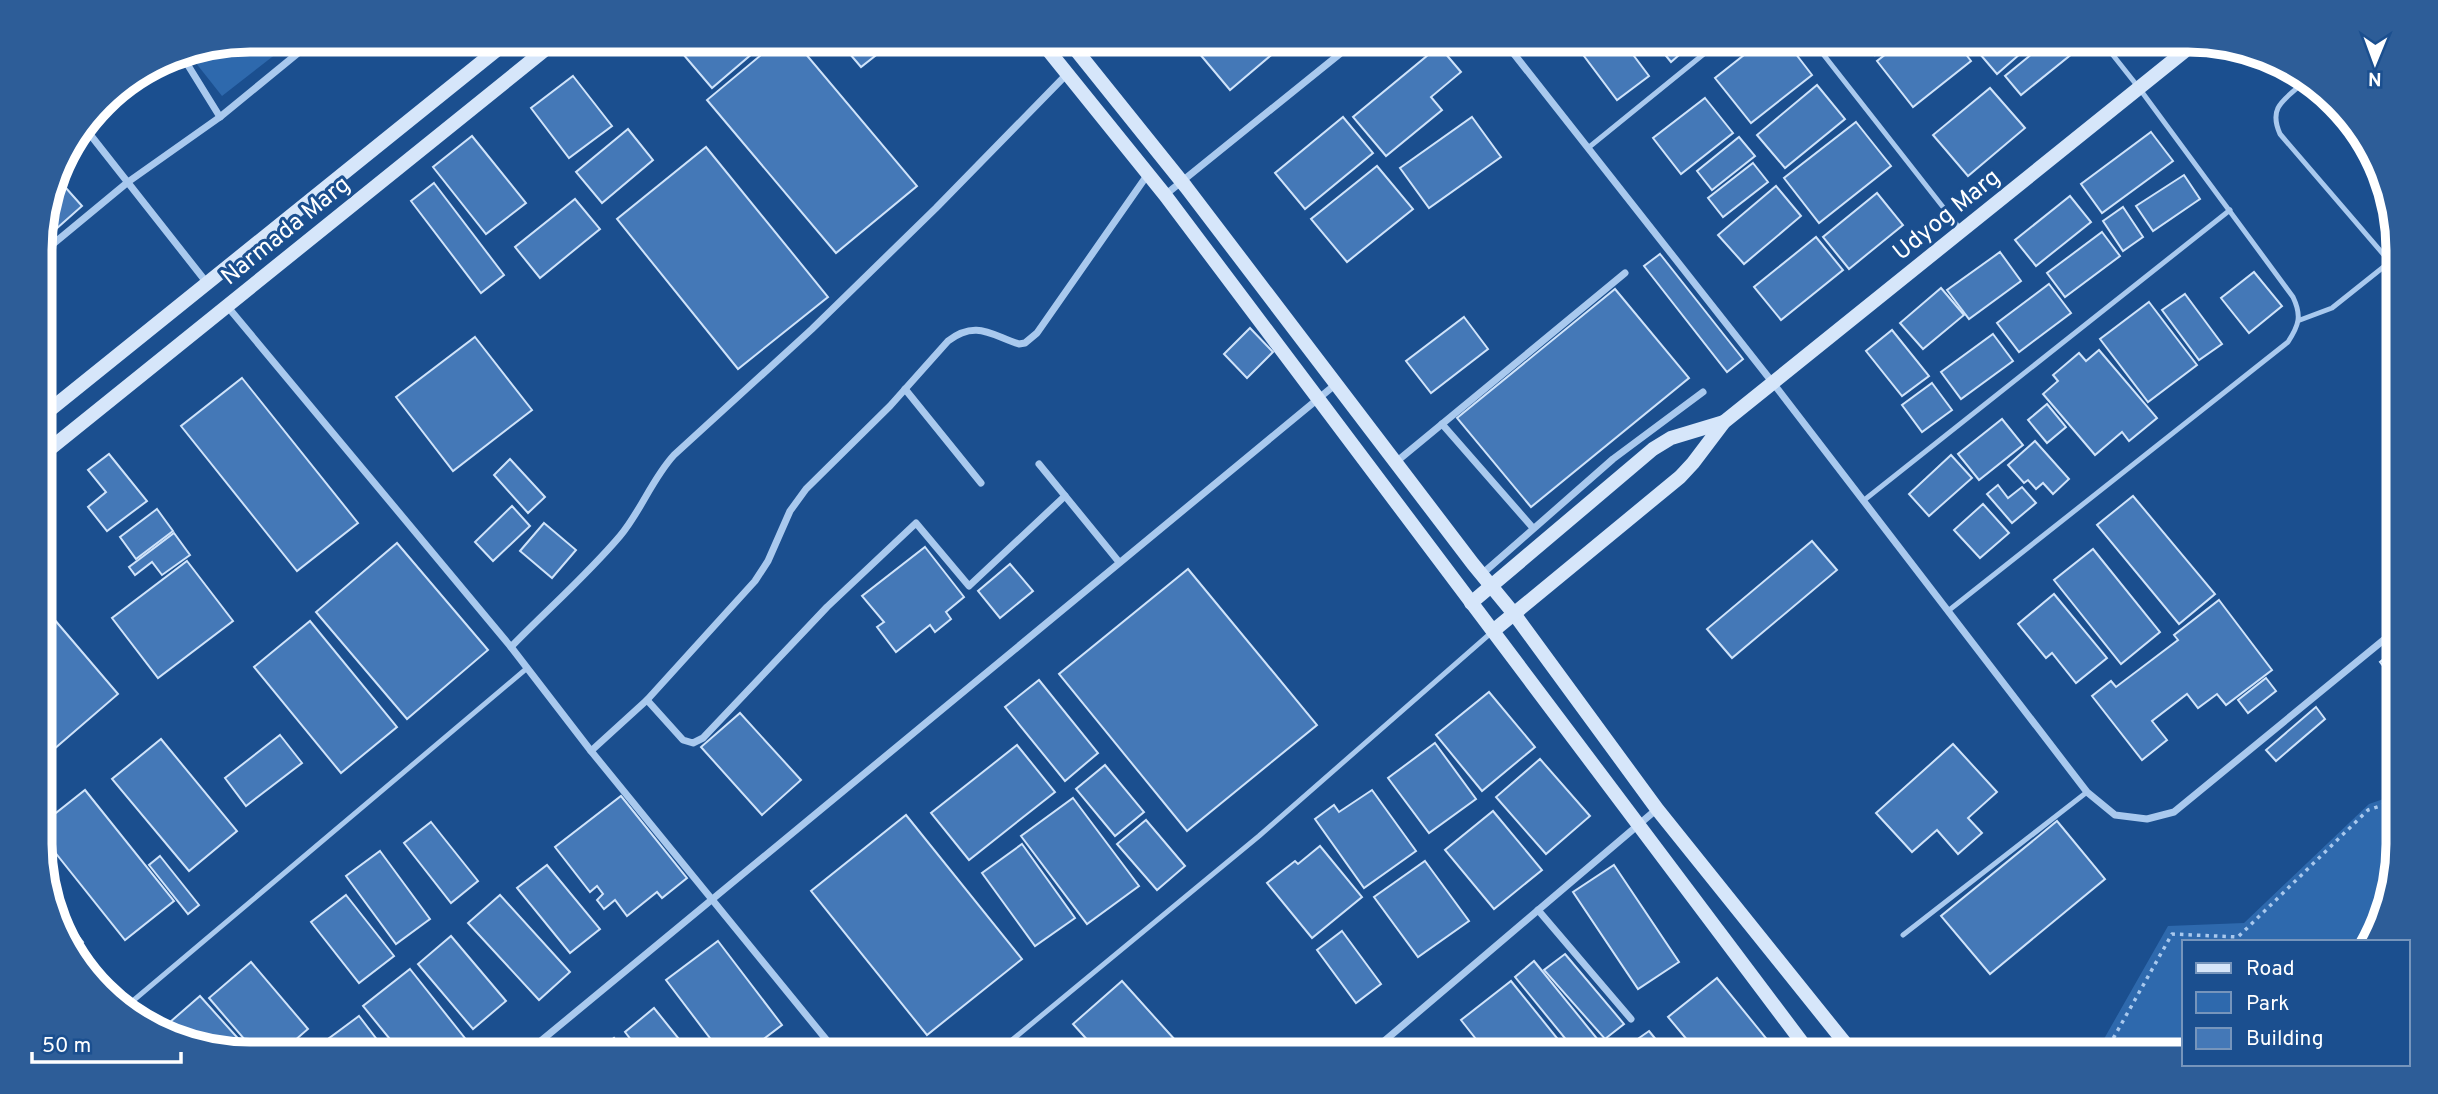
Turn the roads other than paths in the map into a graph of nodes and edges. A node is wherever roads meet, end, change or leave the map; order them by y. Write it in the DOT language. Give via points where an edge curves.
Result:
graph roads {
  1 [pos="1342,52"];
  2 [pos="1513,52"];
  3 [pos="1706,52"];
  4 [pos="1822,52"];
  5 [pos="2111,52"];
  6 [pos="2184,52"];
  7 [pos="298,53"];
  8 [pos="493,53"];
  9 [pos="541,53"];
  10 [pos="1050,53"];
  11 [pos="1079,53"];
  12 [pos="187,63"];
  13 [pos="1067,74"];
  14 [pos="2299,87"];
  15 [pos="2139,88"];
  16 [pos="220,117"];
  17 [pos="90,134"];
  18 [pos="1588,148"];
  19 [pos="1148,174"];
  20 [pos="1182,181"];
  21 [pos="128,183"];
  22 [pos="1166,195"];
  23 [pos="2230,210"];
  24 [pos="1962,230"];
  25 [pos="53,245"];
  26 [pos="2386,258"];
  27 [pos="2386,264"];
  28 [pos="1625,272"];
  29 [pos="207,283"];
  30 [pos="227,306"];
  31 [pos="2300,320"];
  32 [pos="1773,383"];
  33 [pos="1336,384"];
  34 [pos="905,389"];
  35 [pos="1703,392"];
  36 [pos="1317,398"];
  37 [pos="53,408"];
  38 [pos="1724,422"];
  39 [pos="1442,424"];
  40 [pos="53,447"];
  41 [pos="1395,463"];
  42 [pos="1039,464"];
  43 [pos="981,483"];
  44 [pos="1065,496"];
  45 [pos="1863,501"];
  46 [pos="1533,528"];
  47 [pos="1119,562"];
  48 [pos="1486,580"];
  49 [pos="1471,603"];
  50 [pos="1948,611"];
  51 [pos="1515,615"];
  52 [pos="1493,631"];
  53 [pos="2386,638"];
  54 [pos="511,648"];
  55 [pos="526,669"];
  56 [pos="647,700"];
  57 [pos="591,751"];
  58 [pos="2087,792"];
  59 [pos="1657,809"];
  60 [pos="1638,825"];
  61 [pos="712,899"];
  62 [pos="1538,910"];
  63 [pos="1903,935"];
  64 [pos="132,1002"];
  65 [pos="1630,1018"];
  66 [pos="1383,1041"];
  67 [pos="1801,1041"];
  68 [pos="1844,1041"];
  69 [pos="540,1042"];
  70 [pos="828,1042"];
  71 [pos="1010,1042"];
  1 -- 20 [label="street"];
  2 -- 18 [label="street"];
  3 -- 18 [label="lane"];
  4 -- 24 [label="lane"];
  5 -- 15 [label="lane"];
  6 -- 15 [label="main road, Udyog Marg"];
  7 -- 16 [label="street"];
  8 -- 29 [label="main road, Narmada Marg"];
  9 -- 30 [label="main road, Narmada Marg"];
  10 -- 13 [label="main road"];
  11 -- 20 [label="main road"];
  12 -- 16 [label="street"];
  13 -- 19 [label="main road"];
  13 -- 54 [label="street" via="936,208 674,455 620,535"];
  14 -- 26 [label="lane" via="2275,113 2280,134"];
  15 -- 23 [label="lane"];
  15 -- 24 [label="main road, Udyog Marg"];
  16 -- 21 [label="street"];
  17 -- 21 [label="street"];
  18 -- 32 [label="street"];
  19 -- 22 [label="main road"];
  19 -- 34 [label="street" via="1031,339 1020,344 982,330 958,333"];
  20 -- 22 [label="street"];
  20 -- 33 [label="main road"];
  21 -- 25 [label="street"];
  21 -- 29 [label="street"];
  22 -- 36 [label="main road"];
  23 -- 31 [label="lane" via="2293,297"];
  23 -- 45 [label="lane"];
  24 -- 32 [label="main road, Udyog Marg"];
  27 -- 31 [label="lane" via="2332,308"];
  28 -- 39 [label="street"];
  29 -- 37 [label="main road, Narmada Marg"];
  30 -- 40 [label="main road, Narmada Marg"];
  30 -- 54 [label="street"];
  31 -- 50 [label="lane" via="2288,342"];
  32 -- 38 [label="main road, Udyog Marg"];
  32 -- 45 [label="street"];
  33 -- 36 [label="street"];
  33 -- 41 [label="main road"];
  34 -- 43 [label="street"];
  34 -- 56 [label="street" via="806,489 755,581"];
  35 -- 46 [label="street" via="1613,459"];
  36 -- 47 [label="street"];
  36 -- 49 [label="main road"];
  38 -- 48 [label="main road, Udyog Marg" via="1671,438 1653,449"];
  38 -- 51 [label="main road, Udyog Marg" via="1679,477"];
  39 -- 41 [label="street"];
  39 -- 46 [label="street"];
  41 -- 48 [label="main road"];
  42 -- 44 [label="street"];
  44 -- 47 [label="street"];
  44 -- 56 [label="street" via="969,586 916,523 693,743 683,740"];
  45 -- 50 [label="street"];
  46 -- 48 [label="street"];
  47 -- 61 [label="street"];
  48 -- 49 [label="main road, Udyog Marg"];
  48 -- 51 [label="main road"];
  49 -- 52 [label="main road"];
  50 -- 58 [label="street"];
  51 -- 52 [label="main road, Udyog Marg"];
  51 -- 59 [label="main road"];
  52 -- 60 [label="main road"];
  52 -- 71 [label="lane" via="1259,836"];
  53 -- 58 [label="street" via="2174,812 2147,819 2115,815"];
  54 -- 55 [label="street"];
  55 -- 57 [label="street"];
  55 -- 64 [label="lane"];
  56 -- 57 [label="street"];
  57 -- 61 [label="street"];
  58 -- 63 [label="lane"];
  59 -- 60 [label="street"];
  59 -- 68 [label="main road"];
  60 -- 62 [label="street"];
  60 -- 67 [label="main road"];
  61 -- 69 [label="street"];
  61 -- 70 [label="street"];
  62 -- 65 [label="street"];
  62 -- 66 [label="street"];
}
